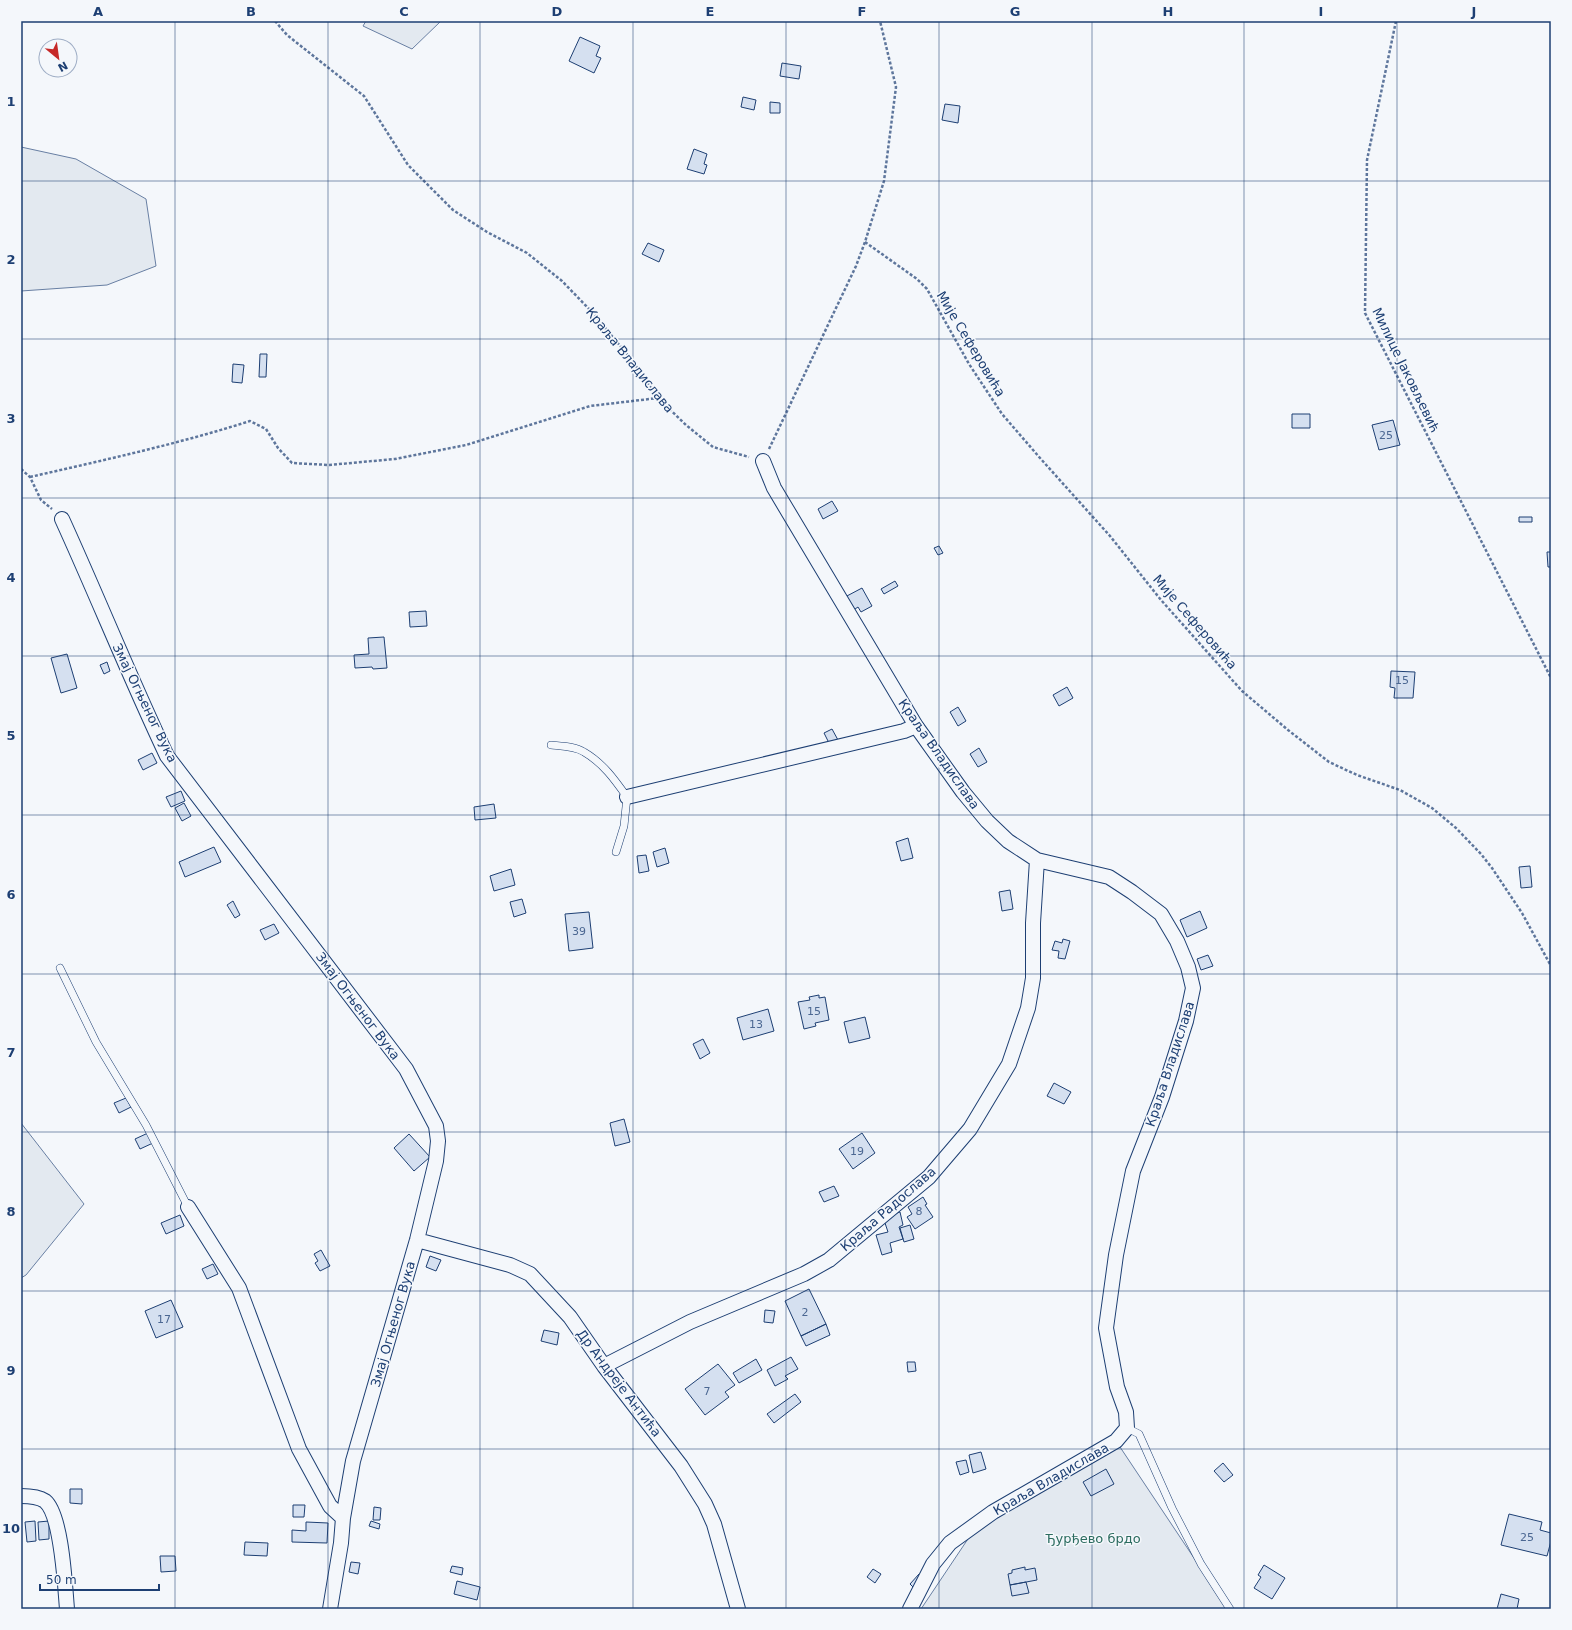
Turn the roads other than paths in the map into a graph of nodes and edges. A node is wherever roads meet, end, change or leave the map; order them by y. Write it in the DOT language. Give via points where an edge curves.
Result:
graph roads {
  1 [pos="764,461"];
  2 [pos="62,519"];
  3 [pos="916,726"];
  4 [pos="551,745"];
  5 [pos="627,797"];
  6 [pos="616,852"];
  7 [pos="1037,860"];
  8 [pos="60,968"];
  9 [pos="188,1207"];
  10 [pos="417,1240"];
  11 [pos="604,1366"];
  12 [pos="1127,1428"];
  13 [pos="21,1496"];
  14 [pos="343,1518"];
  15 [pos="67,1609"];
  16 [pos="330,1609"];
  17 [pos="738,1609"];
  18 [pos="910,1609"];
  19 [pos="1230,1609"];
  1 -- 3 [label="street, Краља Владислава" via="774,488"];
  2 -- 10 [label="street, Змај Огњеног Вука" via="167,756 406,1068 432,1115 438,1141 436,1161"];
  3 -- 5 [label="street"];
  3 -- 7 [label="street, Краља Владислава" via="987,821 1008,841"];
  4 -- 5 [label="lane" via="584,751 608,770"];
  5 -- 6 [label="lane" via="624,826"];
  7 -- 11 [label="street, Краља Радослава" via="1033,978 1028,1008 1009,1064 970,1129 929,1177 829,1260 798,1277 690,1322"];
  7 -- 12 [label="street, Краља Владислава" via="1109,877 1161,914 1177,941 1188,967 1193,988 1186,1021 1162,1097 1133,1171 1116,1255 1106,1328 1117,1387 1126,1412"];
  8 -- 9 [label="lane" via="96,1042 146,1125"];
  9 -- 14 [label="street" via="239,1288 299,1449 330,1506"];
  10 -- 11 [label="street, Др Андреје Антића" via="510,1265 530,1274 570,1317"];
  10 -- 14 [label="street, Змај Огњеног Вука" via="353,1461"];
  11 -- 17 [label="street, Др Андреје Антића" via="681,1466 705,1504 716,1531"];
  12 -- 18 [label="street, Краља Владислава" via="1116,1441 993,1512 950,1542 933,1564"];
  12 -- 19 [label="lane" via="1139,1434 1172,1508 1201,1564"];
  13 -- 15 [label="street" via="34,1497 46,1502 54,1516 61,1545"];
  14 -- 16 [label="street, Змај Огњеног Вука"];
}
